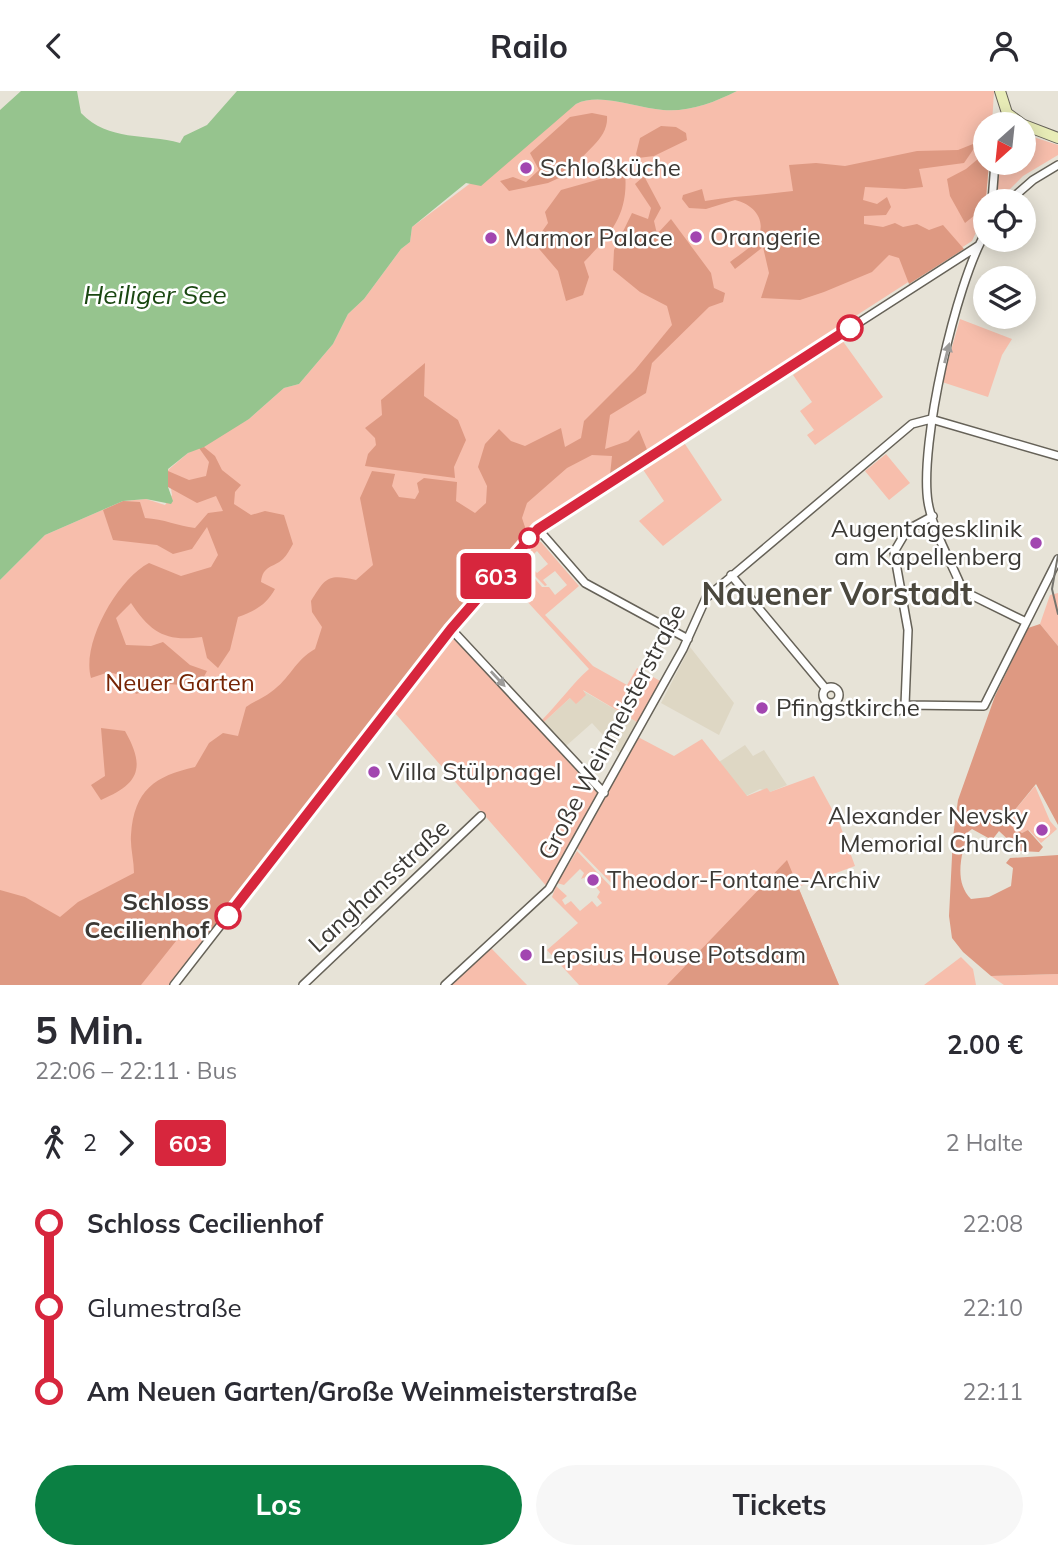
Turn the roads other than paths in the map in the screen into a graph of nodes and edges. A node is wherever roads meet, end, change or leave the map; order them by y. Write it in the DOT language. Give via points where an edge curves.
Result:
graph roads {
  1 [pos="1000,91"];
  2 [pos="1005,112"];
  3 [pos="1036,130"];
  4 [pos="1058,138"];
  5 [pos="1057,169"];
  6 [pos="1027,189"];
  7 [pos="973,249"];
  8 [pos="975,252"];
  9 [pos="931,419"];
  10 [pos="1058,456"];
  11 [pos="933,516"];
  12 [pos="538,529"];
  13 [pos="1058,559"];
  14 [pos="731,575"];
  15 [pos="1026,622"];
  16 [pos="451,629"];
  17 [pos="688,639"];
  18 [pos="826,689"];
  19 [pos="905,705"];
  20 [pos="898,712"];
  21 [pos="604,793"];
  22 [pos="481,816"];
  23 [pos="174,985"];
  24 [pos="303,985"];
  25 [pos="445,985"];
  1 -- 2 [label="street"];
  3 -- 4 [label="street"];
  5 -- 6 [label="street"];
  7 -- 12 [label="street"];
  9 -- 8 [label="street, one-way"];
  9 -- 10 [label="street"];
  9 -- 11 [label="street" via="928,498"];
  9 -- 14 [label="street, Große Weinmeisterstraße" via="912,424"];
  11 -- 15 [label="street" via="963,591"];
  11 -- 19 [label="street" via="907,530 894,552 908,630"];
  12 -- 16 [label="street"];
  12 -- 17 [label="street" via="585,583"];
  13 -- 15 [label="street"];
  14 -- 17 [label="street, Große Weinmeisterstraße" via="706,598"];
  14 -- 18 [label="street"];
  15 -- 19 [label="street" via="984,706"];
  16 -- 21 [label="street, one-way"];
  16 -- 23 [label="street"];
  17 -- 21 [label="street, Große Weinmeisterstraße"];
  19 -- 20 [label="street"];
  21 -- 25 [label="street, Große Weinmeisterstraße" via="547,893"];
  22 -- 24 [label="street, Langhansstraße"];
}
